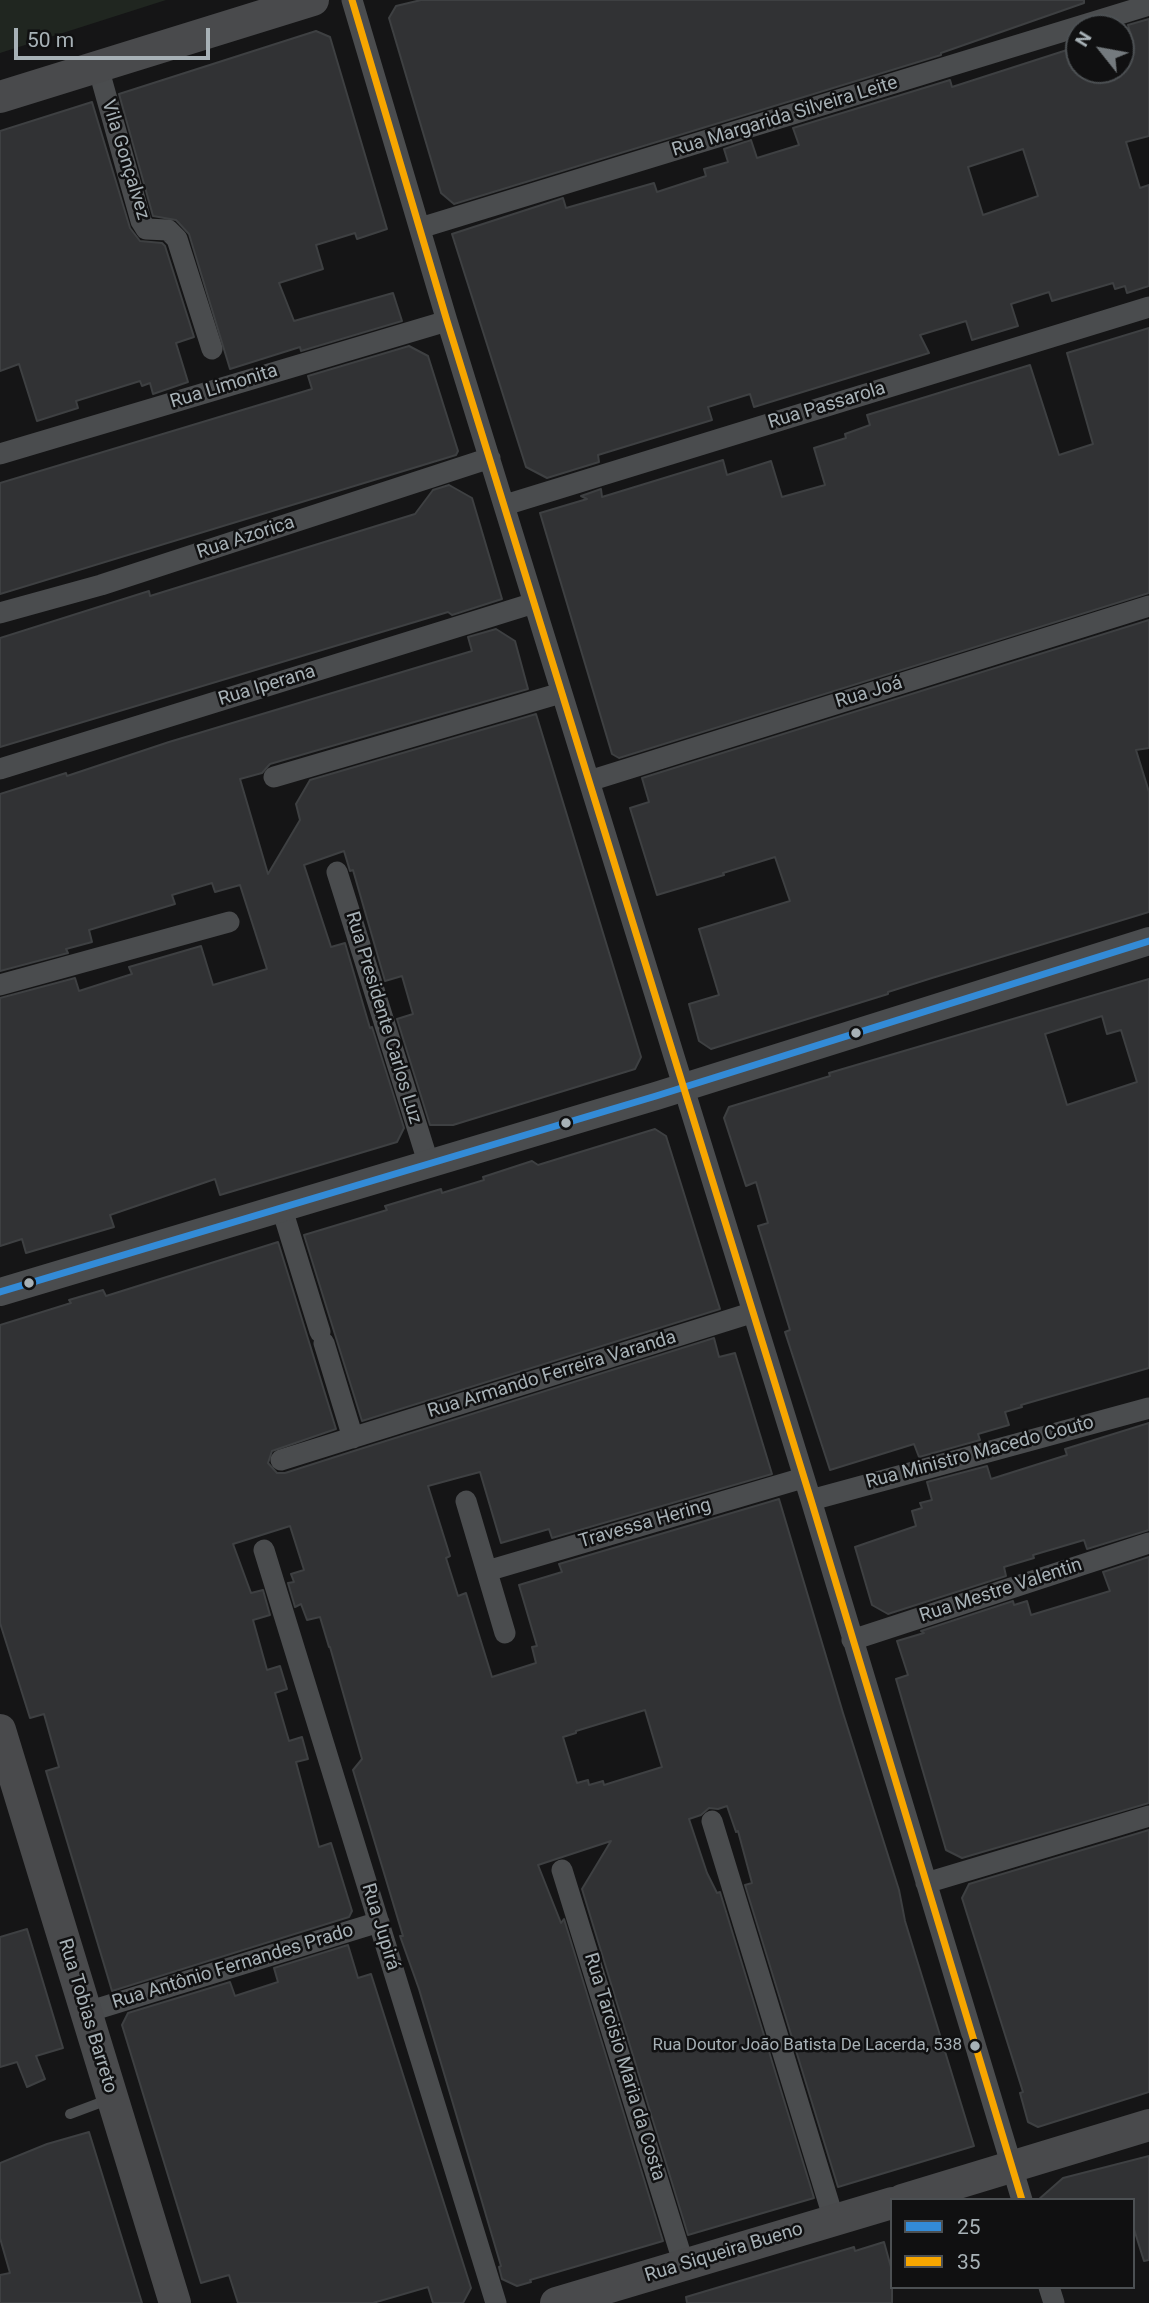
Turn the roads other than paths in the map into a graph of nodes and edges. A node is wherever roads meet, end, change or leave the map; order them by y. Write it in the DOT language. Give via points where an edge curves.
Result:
graph roads {
  1 [pos="313,0"];
  2 [pos="352,0"];
  3 [pos="1149,5"];
  4 [pos="98,67"];
  5 [pos="0,97"];
  6 [pos="421,228"];
  7 [pos="1149,307"];
  8 [pos="447,321"];
  9 [pos="212,349"];
  10 [pos="0,454"];
  11 [pos="490,458"];
  12 [pos="505,505"];
  13 [pos="534,603"];
  14 [pos="1149,606"];
  15 [pos="0,613"];
  16 [pos="561,693"];
  17 [pos="0,769"];
  18 [pos="274,777"];
  19 [pos="589,781"];
  20 [pos="337,872"];
  21 [pos="229,922"];
  22 [pos="1149,941"];
  23 [pos="0,985"];
  24 [pos="683,1087"];
  25 [pos="429,1165"];
  26 [pos="282,1209"];
  27 [pos="0,1292"];
  28 [pos="751,1313"];
  29 [pos="1149,1408"];
  30 [pos="353,1438"];
  31 [pos="281,1460"];
  32 [pos="803,1478"];
  33 [pos="811,1500"];
  34 [pos="466,1502"];
  35 [pos="1149,1543"];
  36 [pos="264,1550"];
  37 [pos="487,1571"];
  38 [pos="505,1633"];
  39 [pos="852,1640"];
  40 [pos="2,1747"];
  41 [pos="1149,1816"];
  42 [pos="712,1821"];
  43 [pos="562,1870"];
  44 [pos="926,1883"];
  45 [pos="379,1922"];
  46 [pos="87,2012"];
  47 [pos="112,2098"];
  48 [pos="71,2114"];
  49 [pos="1149,2125"];
  50 [pos="1012,2166"];
  51 [pos="908,2198"];
  52 [pos="1021,2198"];
  53 [pos="890,2204"];
  54 [pos="834,2220"];
  55 [pos="684,2265"];
  56 [pos="175,2303"];
  57 [pos="496,2303"];
  58 [pos="556,2303"];
  1 -- 4 [label="main road"];
  2 -- 6 [label="street"];
  3 -- 6 [label="street, Rua Margarida Silveira Leite"];
  4 -- 5 [label="main road"];
  4 -- 9 [label="street, Vila Gonçalvez" via="141,221 146,229 168,230 177,239"];
  6 -- 8 [label="street"];
  7 -- 12 [label="street, Rua Passarola"];
  8 -- 10 [label="street, Rua Limonita"];
  8 -- 11 [label="street"];
  11 -- 12 [label="street"];
  11 -- 15 [label="street, Rua Azorica"];
  12 -- 13 [label="street"];
  13 -- 16 [label="street"];
  13 -- 17 [label="street, Rua Iperana"];
  14 -- 19 [label="street, Rua Joá"];
  16 -- 18 [label="street"];
  16 -- 19 [label="street"];
  19 -- 24 [label="street"];
  20 -- 25 [label="street, Rua Presidente Carlos Luz"];
  21 -- 23 [label="street"];
  22 -- 24 [label="street"];
  24 -- 25 [label="street"];
  24 -- 28 [label="street"];
  25 -- 26 [label="street"];
  26 -- 27 [label="street"];
  26 -- 30 [label="street"];
  28 -- 30 [label="street, Rua Armando Ferreira Varanda"];
  28 -- 32 [label="street"];
  29 -- 33 [label="street, Rua Ministro Macedo Couto"];
  30 -- 31 [label="street, Rua Armando Ferreira Varanda"];
  32 -- 33 [label="street"];
  32 -- 37 [label="street, Travessa Hering"];
  33 -- 39 [label="street"];
  34 -- 37 [label="street"];
  35 -- 39 [label="street, Rua Mestre Valentin"];
  36 -- 45 [label="street, Rua Jupirá"];
  37 -- 38 [label="street"];
  39 -- 44 [label="street"];
  40 -- 46 [label="main road, Rua Tobias Barreto"];
  41 -- 44 [label="street"];
  42 -- 54 [label="street"];
  43 -- 55 [label="street, Rua Tarcisio Maria da Costa"];
  44 -- 50 [label="street"];
  45 -- 46 [label="street, Rua Antônio Fernandes Prado"];
  45 -- 57 [label="street, Rua Jupirá"];
  46 -- 47 [label="main road, Rua Tobias Barreto"];
  47 -- 48 [label="lane"];
  47 -- 56 [label="main road, Rua Tobias Barreto"];
  49 -- 50 [label="main road"];
  50 -- 51 [label="main road"];
  50 -- 52 [label="street"];
  53 -- 54 [label="main road, Rua Siqueira Bueno"];
  54 -- 55 [label="main road, Rua Siqueira Bueno"];
  55 -- 58 [label="main road, Rua Siqueira Bueno"];
}
